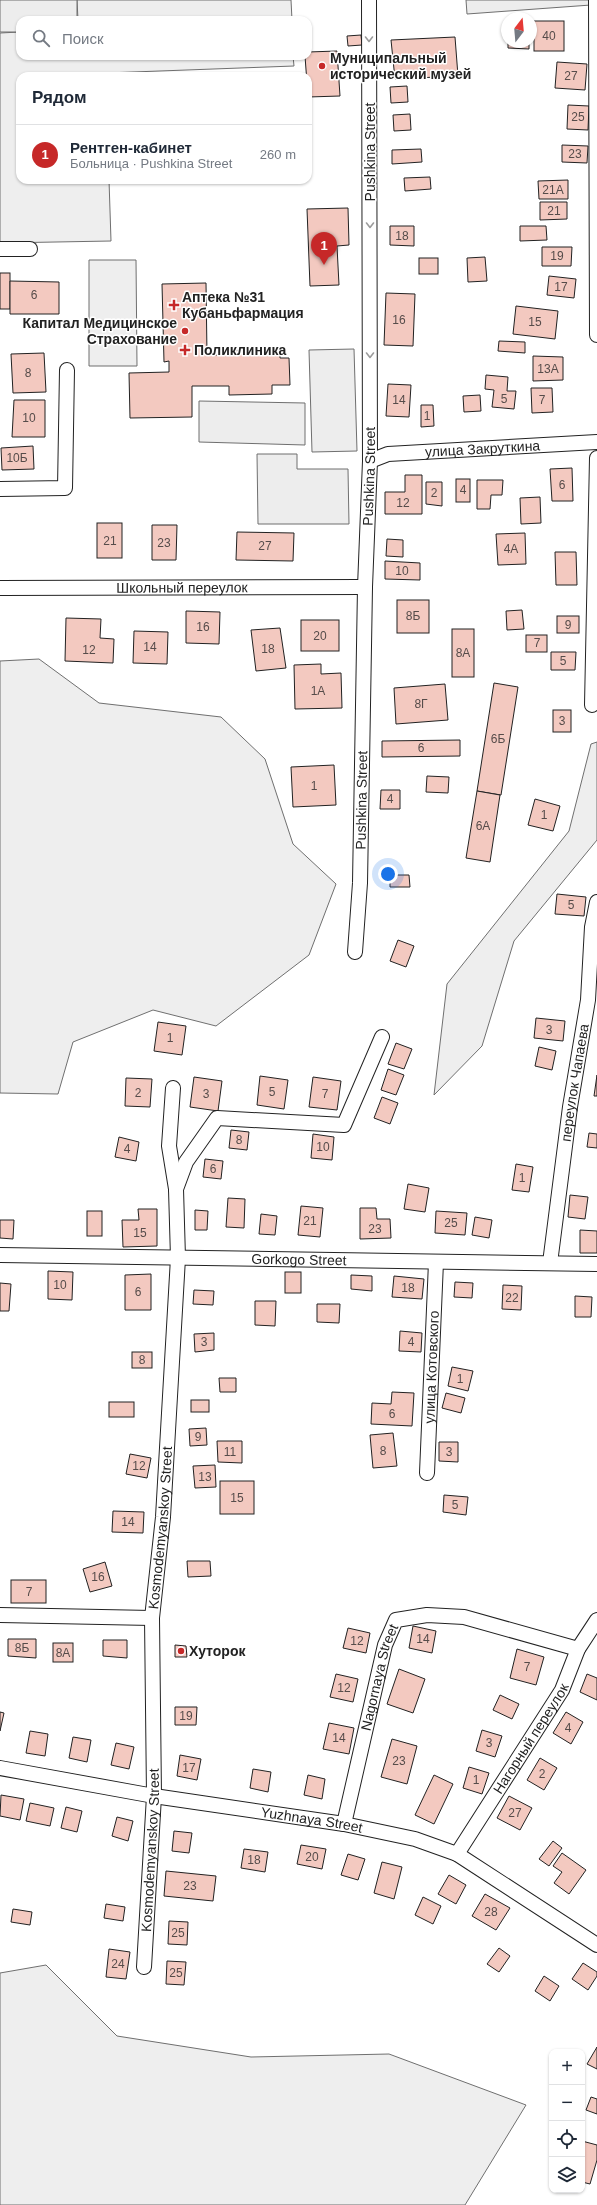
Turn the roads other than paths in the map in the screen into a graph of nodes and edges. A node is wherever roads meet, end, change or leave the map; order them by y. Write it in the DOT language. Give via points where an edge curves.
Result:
graph roads {
  1 [pos="369,0"];
  2 [pos="596,0"];
  3 [pos="0,249"];
  4 [pos="30,249"];
  5 [pos="597,335"];
  6 [pos="67,370"];
  7 [pos="597,442"];
  8 [pos="597,458"];
  9 [pos="370,461"];
  10 [pos="0,489"];
  11 [pos="365,587"];
  12 [pos="0,588"];
  13 [pos="592,705"];
  14 [pos="597,902"];
  15 [pos="355,952"];
  16 [pos="592,1000"];
  17 [pos="382,1037"];
  18 [pos="173,1088"];
  19 [pos="176,1189"];
  20 [pos="0,1255"];
  21 [pos="178,1258"];
  22 [pos="436,1262"];
  23 [pos="550,1263"];
  24 [pos="597,1264"];
  25 [pos="427,1473"];
  26 [pos="0,1616"];
  27 [pos="152,1618"];
  28 [pos="597,1620"];
  29 [pos="578,1649"];
  30 [pos="0,1768"];
  31 [pos="154,1796"];
  32 [pos="344,1824"];
  33 [pos="457,1854"];
  34 [pos="597,1946"];
  35 [pos="144,1967"];
  1 -- 9 [label="street, Pushkina Street, one-way"];
  2 -- 5 [label="street"];
  3 -- 4 [label="street"];
  6 -- 10 [label="street" via="65,488"];
  7 -- 9 [label="street, улица Закруткина" via="388,454"];
  8 -- 13 [label="street"];
  9 -- 11 [label="street, Pushkina Street"];
  11 -- 12 [label="street, Школьный переулок"];
  11 -- 15 [label="street, Pushkina Street" via="360,883"];
  14 -- 16 [label="street, переулок Чапаева" via="592,927"];
  16 -- 23 [label="street, переулок Чапаева" via="570,1107"];
  17 -- 19 [label="street" via="344,1125 217,1118 186,1162"];
  18 -- 19 [label="street, Kosmodemyanskoy Street" via="169,1146"];
  19 -- 21 [label="street, Kosmodemyanskoy Street"];
  20 -- 21 [label="street, Gorkogo Street"];
  21 -- 22 [label="street, Gorkogo Street"];
  21 -- 27 [label="street, Kosmodemyanskoy Street" via="163,1517"];
  22 -- 23 [label="street, Gorkogo Street"];
  22 -- 25 [label="street, улица Котовского"];
  23 -- 24 [label="street, Gorkogo Street"];
  26 -- 27 [label="street"];
  27 -- 31 [label="street, Kosmodemyanskoy Street"];
  28 -- 29 [label="street, Нагорный переулок"];
  29 -- 32 [label="street, Nagornaya Street" via="464,1617 427,1615 396,1620 385,1645"];
  29 -- 33 [label="street, Нагорный переулок" via="562,1690"];
  30 -- 31 [label="street, Yuzhnaya Street"];
  31 -- 32 [label="street, Yuzhnaya Street"];
  31 -- 35 [label="street, Kosmodemyanskoy Street"];
  32 -- 33 [label="street, Yuzhnaya Street" via="415,1840"];
  33 -- 34 [label="street, Yuzhnaya Street"];
}
